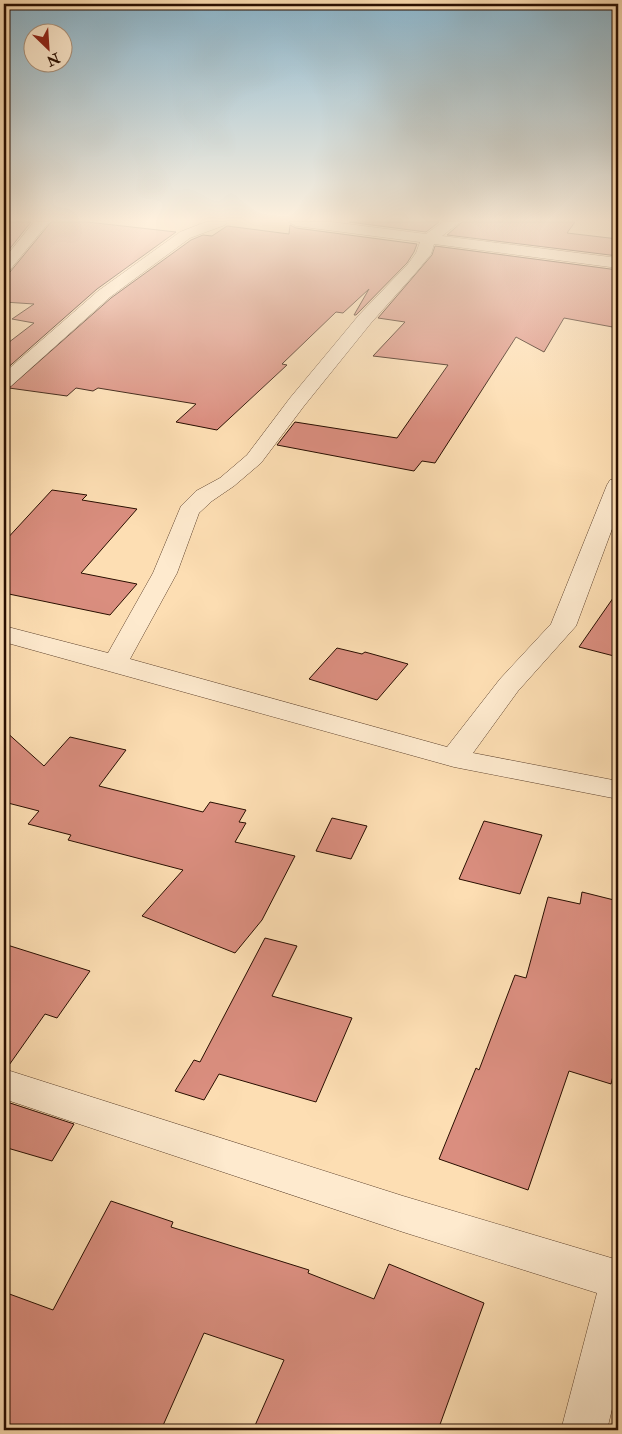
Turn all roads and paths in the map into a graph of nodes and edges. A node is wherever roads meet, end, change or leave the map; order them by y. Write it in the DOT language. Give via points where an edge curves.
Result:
graph roads {
  1 [pos="111,289"];
  2 [pos="393,289"];
  3 [pos="4,382"];
  4 [pos="618,484"];
  5 [pos="4,634"];
  6 [pos="115,663"];
  7 [pos="454,758"];
  8 [pos="618,790"];
  9 [pos="4,1084"];
  10 [pos="618,1280"];
  11 [pos="618,1294"];
  12 [pos="584,1430"];
  1 -- 3 [label="street"];
  2 -- 6 [label="street" via="353,334 254,458 189,511 165,573"];
  4 -- 7 [label="street" via="563,626 509,685"];
  5 -- 6 [label="street"];
  6 -- 7 [label="street"];
  7 -- 8 [label="street"];
  9 -- 10 [label="street" via="403,1214"];
  11 -- 12 [label="street"];
}
